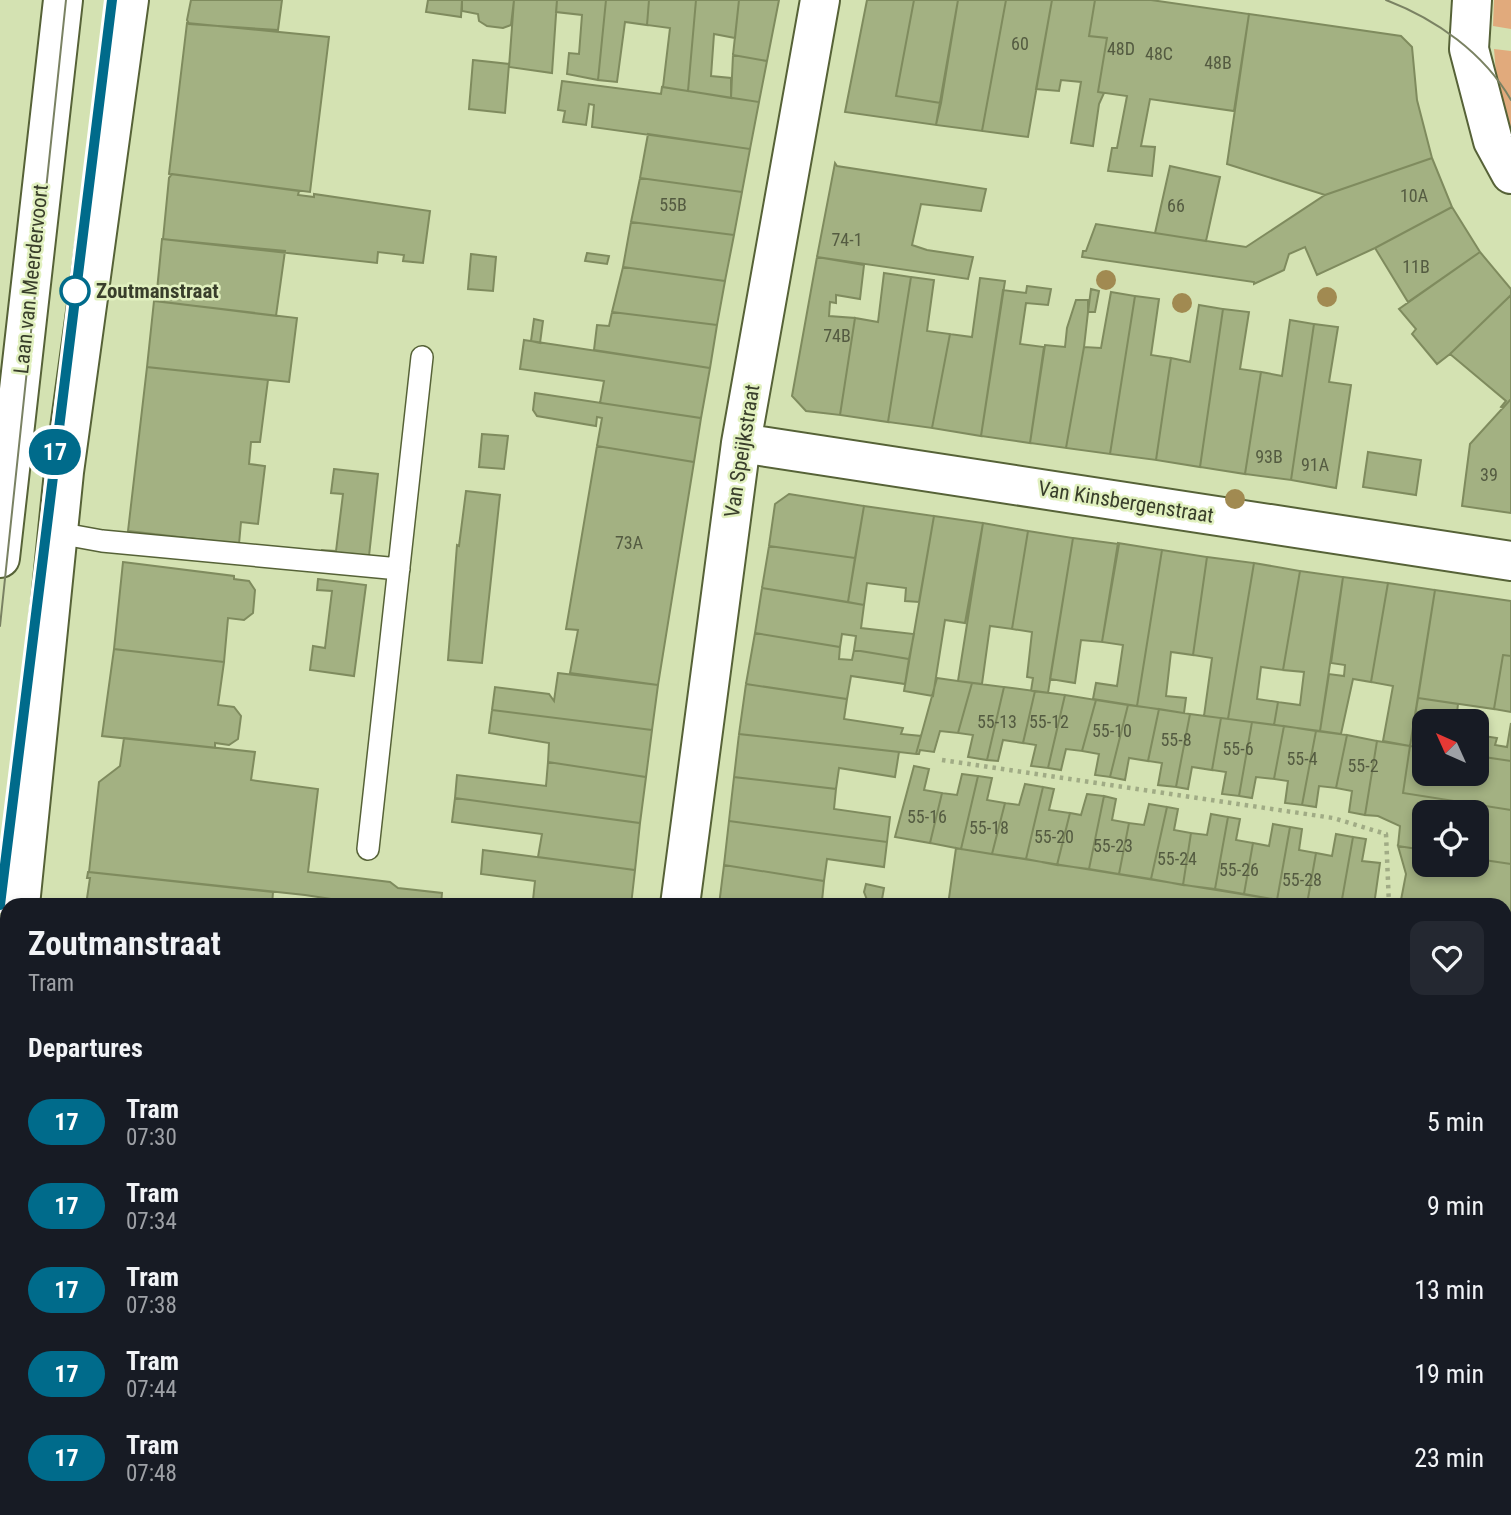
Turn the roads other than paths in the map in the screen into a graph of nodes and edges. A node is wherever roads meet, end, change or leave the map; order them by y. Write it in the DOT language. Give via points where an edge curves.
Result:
graph roads {
  1 [pos="64,0"];
  2 [pos="129,0"];
  3 [pos="820,0"];
  4 [pos="1472,0"];
  5 [pos="1511,174"];
  6 [pos="422,358"];
  7 [pos="741,443"];
  8 [pos="58,533"];
  9 [pos="0,558"];
  10 [pos="1511,561"];
  11 [pos="399,569"];
  12 [pos="368,849"];
  13 [pos="21,898"];
  14 [pos="681,898"];
  1 -- 9 [label="street, Laan van Meerdervoort"];
  2 -- 8 [label="street"];
  3 -- 7 [label="street, Van Speijkstraat"];
  4 -- 5 [label="street" via="1469,48 1493,141"];
  6 -- 11 [label="lane"];
  7 -- 10 [label="street, Van Kinsbergenstraat"];
  7 -- 14 [label="street, Van Speijkstraat"];
  8 -- 11 [label="lane"];
  8 -- 13 [label="street"];
  11 -- 12 [label="lane"];
}
